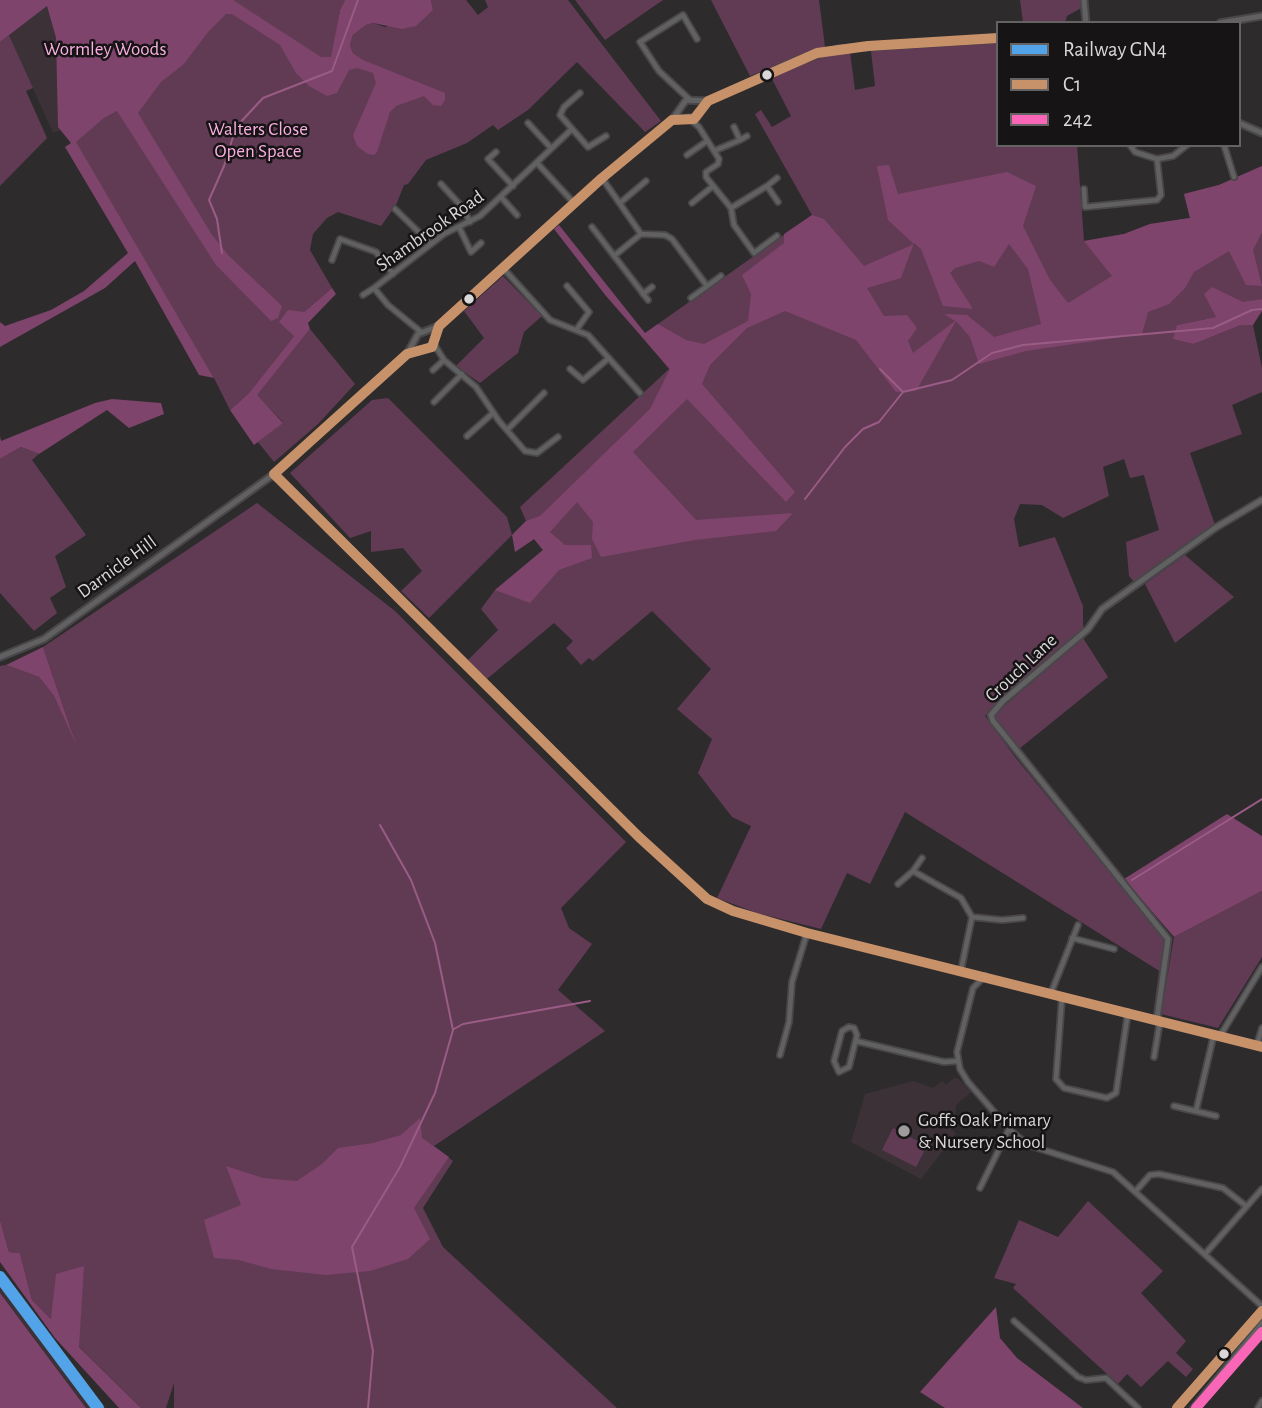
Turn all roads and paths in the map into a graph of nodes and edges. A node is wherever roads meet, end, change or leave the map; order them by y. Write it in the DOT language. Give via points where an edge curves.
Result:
graph roads {
  1 [pos="1084,0"];
  2 [pos="1262,16"];
  3 [pos="1086,21"];
  4 [pos="1233,21"];
  5 [pos="697,38"];
  6 [pos="996,38"];
  7 [pos="640,42"];
  8 [pos="632,47"];
  9 [pos="680,91"];
  10 [pos="580,93"];
  11 [pos="693,100"];
  12 [pos="708,101"];
  13 [pos="681,107"];
  14 [pos="700,113"];
  15 [pos="687,118"];
  16 [pos="672,120"];
  17 [pos="528,123"];
  18 [pos="1241,124"];
  19 [pos="699,127"];
  20 [pos="734,127"];
  21 [pos="572,129"];
  22 [pos="1262,133"];
  23 [pos="606,136"];
  24 [pos="747,136"];
  25 [pos="740,140"];
  26 [pos="707,141"];
  27 [pos="588,147"];
  28 [pos="1131,147"];
  29 [pos="1184,147"];
  30 [pos="1225,147"];
  31 [pos="551,148"];
  32 [pos="714,151"];
  33 [pos="496,152"];
  34 [pos="585,153"];
  35 [pos="687,155"];
  36 [pos="1157,159"];
  37 [pos="538,163"];
  38 [pos="1234,177"];
  39 [pos="601,178"];
  40 [pos="777,178"];
  41 [pos="646,181"];
  42 [pos="441,184"];
  43 [pos="513,186"];
  44 [pos="713,186"];
  45 [pos="767,186"];
  46 [pos="1084,189"];
  47 [pos="501,197"];
  48 [pos="778,202"];
  49 [pos="574,203"];
  50 [pos="620,203"];
  51 [pos="692,203"];
  52 [pos="732,208"];
  53 [pos="395,209"];
  54 [pos="517,215"];
  55 [pos="470,222"];
  56 [pos="459,227"];
  57 [pos="592,227"];
  58 [pos="641,234"];
  59 [pos="777,236"];
  60 [pos="481,243"];
  61 [pos="431,244"];
  62 [pos="754,253"];
  63 [pos="614,256"];
  64 [pos="747,258"];
  65 [pos="332,260"];
  66 [pos="503,268"];
  67 [pos="393,274"];
  68 [pos="721,276"];
  69 [pos="567,286"];
  70 [pos="707,286"];
  71 [pos="652,287"];
  72 [pos="374,288"];
  73 [pos="643,294"];
  74 [pos="363,295"];
  75 [pos="691,298"];
  76 [pos="648,300"];
  77 [pos="439,326"];
  78 [pos="577,329"];
  79 [pos="420,338"];
  80 [pos="432,344"];
  81 [pos="609,358"];
  82 [pos="444,360"];
  83 [pos="570,369"];
  84 [pos="433,370"];
  85 [pos="462,374"];
  86 [pos="544,393"];
  87 [pos="640,393"];
  88 [pos="434,402"];
  89 [pos="493,413"];
  90 [pos="506,430"];
  91 [pos="467,436"];
  92 [pos="558,437"];
  93 [pos="274,474"];
  94 [pos="1262,500"];
  95 [pos="0,657"];
  96 [pos="922,858"];
  97 [pos="913,871"];
  98 [pos="898,884"];
  99 [pos="972,917"];
  100 [pos="1023,919"];
  101 [pos="1079,925"];
  102 [pos="807,933"];
  103 [pos="1072,937"];
  104 [pos="1114,949"];
  105 [pos="1262,967"];
  106 [pos="964,971"];
  107 [pos="985,976"];
  108 [pos="974,985"];
  109 [pos="1051,993"];
  110 [pos="1062,996"];
  111 [pos="1128,1012"];
  112 [pos="1158,1020"];
  113 [pos="1262,1028"];
  114 [pos="1217,1035"];
  115 [pos="856,1041"];
  116 [pos="1260,1046"];
  117 [pos="780,1055"];
  118 [pos="1154,1057"];
  119 [pos="958,1061"];
  120 [pos="1174,1106"];
  121 [pos="1196,1111"];
  122 [pos="1216,1116"];
  123 [pos="1009,1129"];
  124 [pos="980,1188"];
  125 [pos="1262,1189"];
  126 [pos="1135,1192"];
  127 [pos="1246,1206"];
  128 [pos="1205,1254"];
  129 [pos="1262,1308"];
  130 [pos="1014,1321"];
  131 [pos="1262,1323"];
  132 [pos="1239,1337"];
  133 [pos="1245,1342"];
  134 [pos="1262,1401"];
  135 [pos="1138,1408"];
  136 [pos="1177,1408"];
  137 [pos="1193,1408"];
  138 [pos="1258,1408"];
  1 -- 3 [label="street"];
  2 -- 4 [label="street"];
  5 -- 7 [label="street" via="685,14"];
  6 -- 12 [label="street" via="817,53"];
  7 -- 8 [label="street"];
  7 -- 9 [label="street"];
  9 -- 11 [label="street"];
  9 -- 13 [label="street"];
  10 -- 21 [label="street" via="560,113"];
  11 -- 12 [label="street"];
  11 -- 13 [label="street"];
  11 -- 14 [label="street"];
  12 -- 14 [label="street"];
  13 -- 15 [label="street"];
  13 -- 16 [label="street"];
  14 -- 15 [label="street"];
  14 -- 19 [label="street"];
  15 -- 16 [label="street"];
  15 -- 19 [label="street"];
  16 -- 39 [label="street"];
  17 -- 31 [label="street"];
  18 -- 22 [label="street"];
  19 -- 26 [label="street"];
  20 -- 25 [label="street"];
  21 -- 27 [label="street"];
  21 -- 31 [label="street, Shambrook Road"];
  23 -- 27 [label="street"];
  24 -- 25 [label="street"];
  25 -- 32 [label="street"];
  26 -- 32 [label="street"];
  26 -- 35 [label="street"];
  27 -- 34 [label="street"];
  28 -- 36 [label="street"];
  29 -- 36 [label="street" via="1173,156"];
  30 -- 38 [label="street"];
  31 -- 37 [label="street, Shambrook Road"];
  32 -- 44 [label="street" via="720,162 705,174"];
  33 -- 43 [label="street" via="488,159"];
  36 -- 46 [label="street" via="1161,195 1157,200 1085,207"];
  37 -- 43 [label="street, Shambrook Road"];
  37 -- 49 [label="street"];
  39 -- 49 [label="street"];
  39 -- 50 [label="street"];
  40 -- 45 [label="street"];
  41 -- 50 [label="street"];
  42 -- 55 [label="street"];
  43 -- 47 [label="street, Shambrook Road"];
  44 -- 51 [label="street"];
  44 -- 52 [label="street"];
  45 -- 48 [label="street"];
  45 -- 52 [label="street"];
  47 -- 54 [label="street, Shambrook Road"];
  47 -- 55 [label="street, Shambrook Road"];
  49 -- 66 [label="street"];
  50 -- 58 [label="street"];
  52 -- 62 [label="street" via="734,225"];
  53 -- 61 [label="street"];
  55 -- 56 [label="street, Shambrook Road"];
  56 -- 60 [label="street" via="471,252"];
  56 -- 61 [label="street, Shambrook Road"];
  57 -- 63 [label="street"];
  58 -- 63 [label="street"];
  58 -- 70 [label="street" via="672,239"];
  59 -- 62 [label="street"];
  61 -- 67 [label="street, Shambrook Road"];
  62 -- 64 [label="street"];
  63 -- 73 [label="street"];
  65 -- 67 [label="street" via="340,239 376,252"];
  66 -- 77 [label="street"];
  66 -- 78 [label="street" via="547,318"];
  67 -- 72 [label="street, Shambrook Road"];
  68 -- 70 [label="street"];
  69 -- 78 [label="street" via="589,312"];
  70 -- 75 [label="street"];
  71 -- 73 [label="street"];
  72 -- 74 [label="street, Shambrook Road"];
  72 -- 79 [label="street, Shambrook Road"];
  73 -- 76 [label="street"];
  77 -- 79 [label="street"];
  77 -- 80 [label="street"];
  78 -- 81 [label="street"];
  79 -- 80 [label="street"];
  79 -- 80 [label="street"];
  79 -- 93 [label="street, Darnicle Hill"];
  80 -- 82 [label="street"];
  81 -- 83 [label="street" via="583,380"];
  81 -- 87 [label="street"];
  82 -- 84 [label="street"];
  82 -- 85 [label="street"];
  85 -- 88 [label="street"];
  85 -- 89 [label="street"];
  86 -- 90 [label="street"];
  89 -- 90 [label="street"];
  89 -- 91 [label="street"];
  90 -- 92 [label="street" via="528,453 541,451"];
  93 -- 95 [label="street, Darnicle Hill" via="44,639"];
  93 -- 102 [label="street" via="699,894 733,911"];
  94 -- 112 [label="street, Crouch Lane" via="1102,610 1088,629 992,715 1168,939"];
  96 -- 97 [label="street"];
  97 -- 98 [label="street"];
  97 -- 99 [label="street" via="961,898"];
  99 -- 100 [label="street"];
  99 -- 106 [label="street"];
  101 -- 103 [label="street"];
  102 -- 106 [label="street"];
  102 -- 117 [label="street" via="792,982 789,1022"];
  103 -- 104 [label="street"];
  103 -- 109 [label="street"];
  105 -- 114 [label="street"];
  106 -- 107 [label="street"];
  106 -- 108 [label="street"];
  107 -- 108 [label="street"];
  107 -- 109 [label="street"];
  108 -- 119 [label="street"];
  109 -- 110 [label="street"];
  110 -- 111 [label="street"];
  110 -- 111 [label="street" via="1056,1079 1064,1088 1107,1098 1116,1093"];
  111 -- 112 [label="street"];
  112 -- 114 [label="street"];
  112 -- 118 [label="street"];
  113 -- 116 [label="street"];
  114 -- 116 [label="street"];
  114 -- 121 [label="street"];
  115 -- 115 [label="street" via="849,1067 839,1072 834,1064 844,1029 854,1028"];
  115 -- 119 [label="street" via="944,1062"];
  119 -- 123 [label="street" via="968,1082"];
  120 -- 121 [label="street"];
  121 -- 122 [label="street"];
  123 -- 124 [label="street"];
  123 -- 126 [label="street" via="1034,1148 1108,1168"];
  125 -- 127 [label="street"];
  126 -- 127 [label="street" via="1147,1177 1159,1174 1223,1188"];
  126 -- 128 [label="street"];
  127 -- 128 [label="street"];
  128 -- 129 [label="street"];
  129 -- 132 [label="main road"];
  130 -- 135 [label="street" via="1078,1377 1106,1378"];
  131 -- 133 [label="street"];
  132 -- 133 [label="street"];
  132 -- 136 [label="main road"];
  133 -- 137 [label="street"];
  134 -- 138 [label="street"];
}
